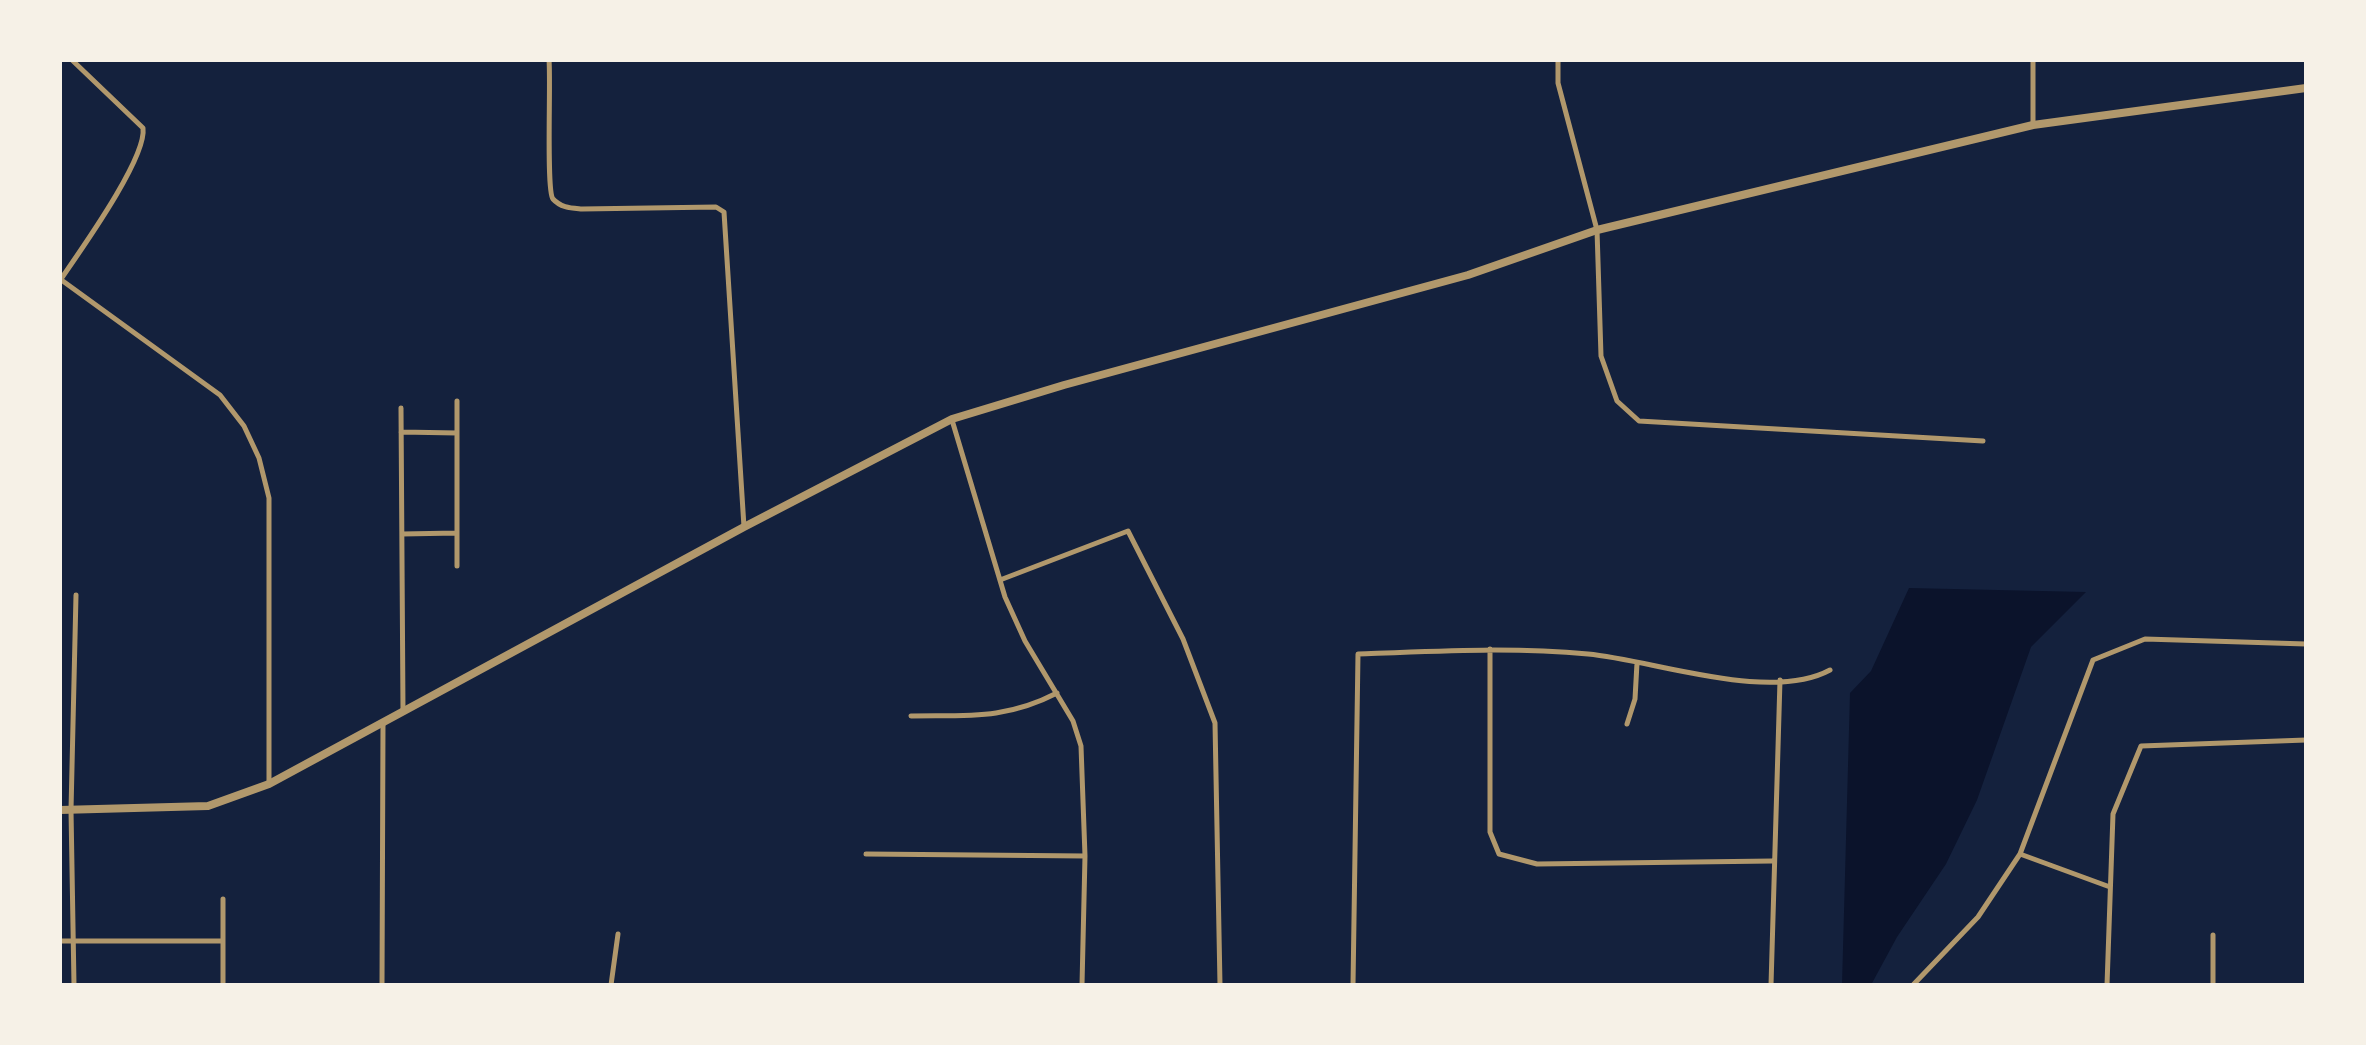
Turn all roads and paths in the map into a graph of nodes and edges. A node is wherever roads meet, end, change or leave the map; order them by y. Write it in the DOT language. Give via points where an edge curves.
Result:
graph roads {
  1 [pos="72,60"];
  2 [pos="549,60"];
  3 [pos="1558,60"];
  4 [pos="2034,60"];
  5 [pos="2306,88"];
  6 [pos="2033,126"];
  7 [pos="1598,230"];
  8 [pos="60,280"];
  9 [pos="457,400"];
  10 [pos="400,408"];
  11 [pos="952,419"];
  12 [pos="401,432"];
  13 [pos="457,433"];
  14 [pos="1983,440"];
  15 [pos="744,527"];
  16 [pos="402,534"];
  17 [pos="456,534"];
  18 [pos="456,566"];
  19 [pos="1000,580"];
  20 [pos="76,595"];
  21 [pos="2306,644"];
  22 [pos="1490,649"];
  23 [pos="1637,662"];
  24 [pos="1830,670"];
  25 [pos="1780,680"];
  26 [pos="1057,693"];
  27 [pos="404,711"];
  28 [pos="910,716"];
  29 [pos="383,724"];
  30 [pos="1627,724"];
  31 [pos="2306,740"];
  32 [pos="269,784"];
  33 [pos="60,810"];
  34 [pos="71,810"];
  35 [pos="866,854"];
  36 [pos="2020,854"];
  37 [pos="1085,856"];
  38 [pos="1772,861"];
  39 [pos="2110,887"];
  40 [pos="223,899"];
  41 [pos="618,934"];
  42 [pos="2213,936"];
  43 [pos="60,941"];
  44 [pos="75,941"];
  45 [pos="223,941"];
  46 [pos="74,985"];
  47 [pos="223,985"];
  48 [pos="382,985"];
  49 [pos="611,985"];
  50 [pos="1082,985"];
  51 [pos="1220,985"];
  52 [pos="1353,985"];
  53 [pos="1771,985"];
  54 [pos="1913,985"];
  55 [pos="2107,985"];
  56 [pos="2213,985"];
  1 -- 8 [label="street" via="143,128 144,137"];
  2 -- 15 [label="street" via="548,184 554,201 582,209 724,212"];
  3 -- 7 [label="street" via="1558,83"];
  4 -- 6 [label="street"];
  5 -- 6 [label="street"];
  6 -- 7 [label="street"];
  7 -- 11 [label="street" via="1468,276"];
  7 -- 14 [label="street" via="1601,356 1617,401 1638,421"];
  8 -- 32 [label="street" via="220,395 258,458 270,498"];
  9 -- 13 [label="street"];
  10 -- 12 [label="street"];
  11 -- 15 [label="street"];
  11 -- 19 [label="street"];
  12 -- 13 [label="street"];
  12 -- 16 [label="street"];
  13 -- 17 [label="street"];
  15 -- 27 [label="street"];
  16 -- 17 [label="street"];
  16 -- 27 [label="street"];
  17 -- 18 [label="street"];
  19 -- 26 [label="street" via="1025,641"];
  19 -- 51 [label="street" via="1128,531 1183,640 1214,723"];
  20 -- 34 [label="street"];
  21 -- 36 [label="street" via="2145,640 2093,660"];
  22 -- 23 [label="street"];
  22 -- 38 [label="street" via="1490,832 1499,854 1537,864"];
  22 -- 52 [label="street" via="1358,654"];
  23 -- 25 [label="street" via="1720,680"];
  23 -- 30 [label="street"];
  24 -- 25 [label="street"];
  25 -- 38 [label="street"];
  26 -- 28 [label="street" via="985,717"];
  26 -- 37 [label="street" via="1082,746"];
  27 -- 29 [label="street"];
  29 -- 32 [label="street"];
  29 -- 48 [label="street"];
  31 -- 39 [label="street" via="2141,746 2114,814"];
  32 -- 34 [label="street" via="208,806"];
  33 -- 34 [label="street"];
  34 -- 44 [label="street"];
  35 -- 37 [label="street"];
  36 -- 39 [label="street"];
  36 -- 54 [label="street" via="1978,917"];
  37 -- 50 [label="street"];
  38 -- 53 [label="street"];
  39 -- 55 [label="street"];
  40 -- 45 [label="street"];
  41 -- 49 [label="street"];
  42 -- 56 [label="street"];
  43 -- 44 [label="street"];
  44 -- 45 [label="street"];
  44 -- 46 [label="street"];
  45 -- 47 [label="street"];
}
